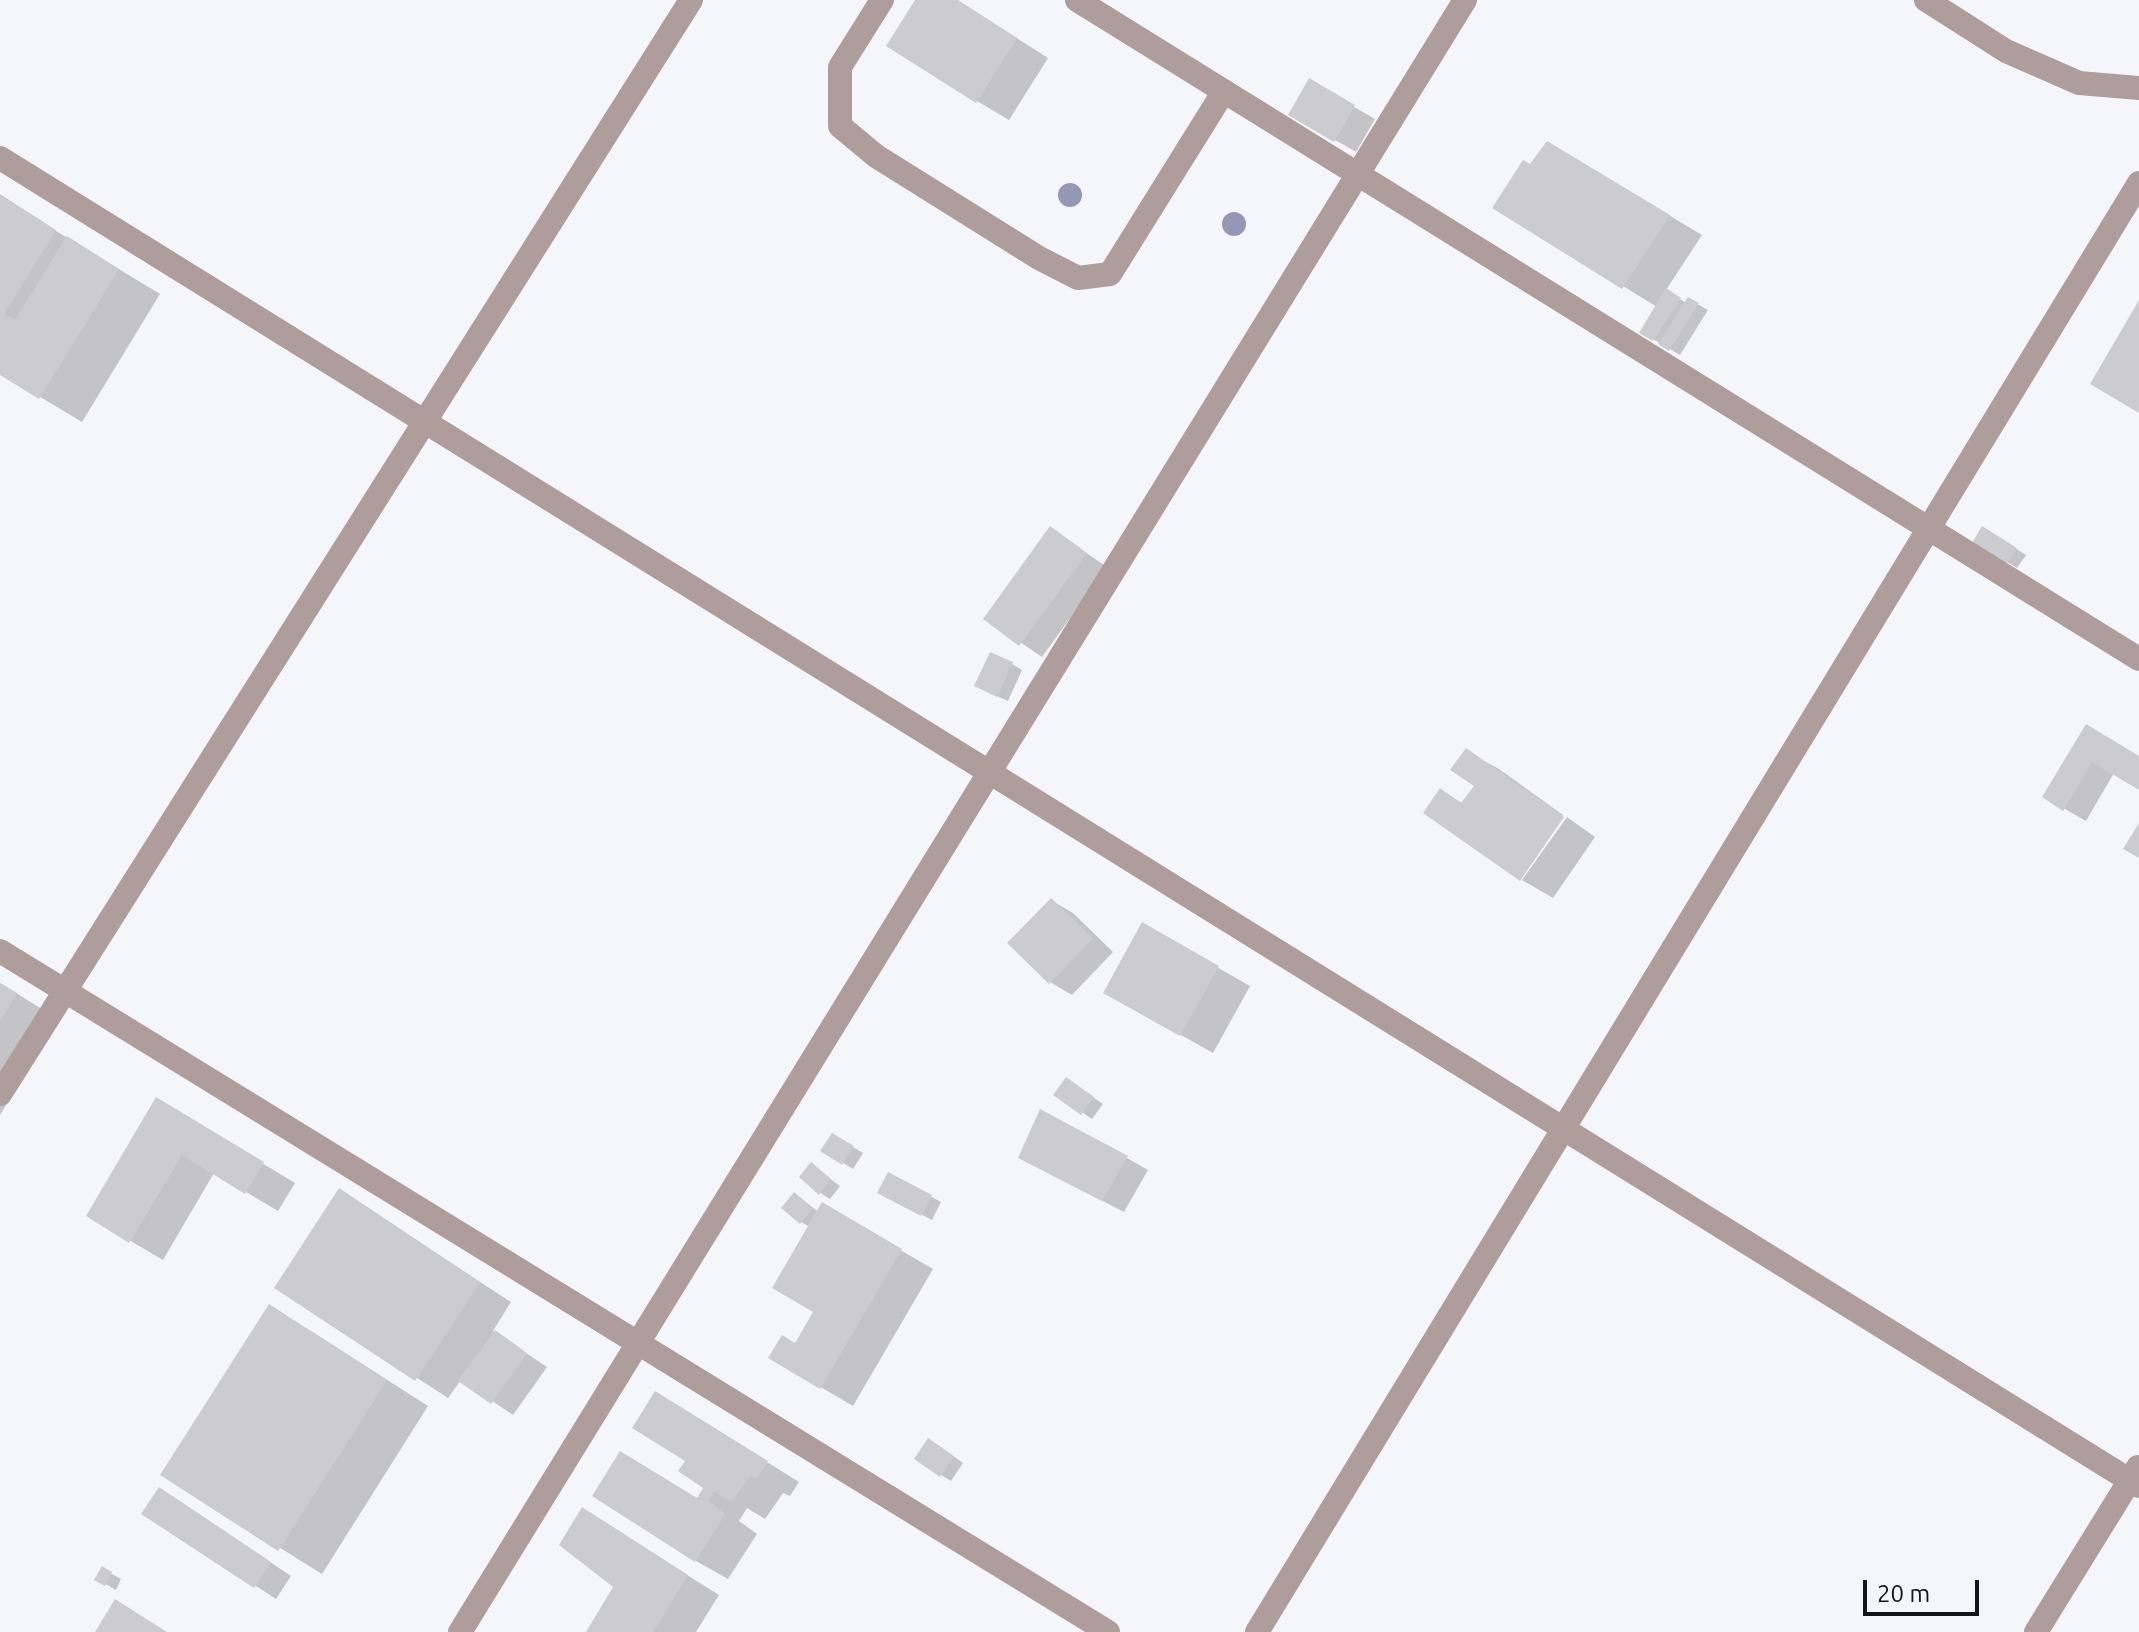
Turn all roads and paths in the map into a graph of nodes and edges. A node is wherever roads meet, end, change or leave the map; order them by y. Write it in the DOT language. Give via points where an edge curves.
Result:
graph roads {
  1 [pos="691,0"];
  2 [pos="882,0"];
  3 [pos="1077,0"];
  4 [pos="1465,0"];
  5 [pos="1926,0"];
  6 [pos="2139,88"];
  7 [pos="1224,91"];
  8 [pos="0,158"];
  9 [pos="1358,175"];
  10 [pos="2139,183"];
  11 [pos="426,422"];
  12 [pos="1930,529"];
  13 [pos="2139,659"];
  14 [pos="991,773"];
  15 [pos="0,951"];
  16 [pos="65,991"];
  17 [pos="0,1094"];
  18 [pos="1564,1129"];
  19 [pos="638,1344"];
  20 [pos="2136,1477"];
  21 [pos="460,1632"];
  22 [pos="1108,1632"];
  23 [pos="1257,1632"];
  24 [pos="2036,1632"];
  1 -- 11 [label="street"];
  2 -- 7 [label="street" via="840,67 840,126 876,156 1078,278 1110,274"];
  3 -- 7 [label="street"];
  4 -- 9 [label="street"];
  5 -- 6 [label="street" via="2006,51 2079,83"];
  7 -- 9 [label="street"];
  8 -- 11 [label="street"];
  9 -- 12 [label="street"];
  9 -- 14 [label="street"];
  10 -- 12 [label="street"];
  11 -- 14 [label="street"];
  11 -- 16 [label="street"];
  12 -- 13 [label="street"];
  12 -- 18 [label="street"];
  14 -- 18 [label="street"];
  14 -- 19 [label="street"];
  15 -- 16 [label="street"];
  16 -- 17 [label="street"];
  16 -- 19 [label="street"];
  18 -- 20 [label="street"];
  18 -- 23 [label="street"];
  19 -- 21 [label="street"];
  19 -- 22 [label="street"];
  20 -- 24 [label="street"];
}
